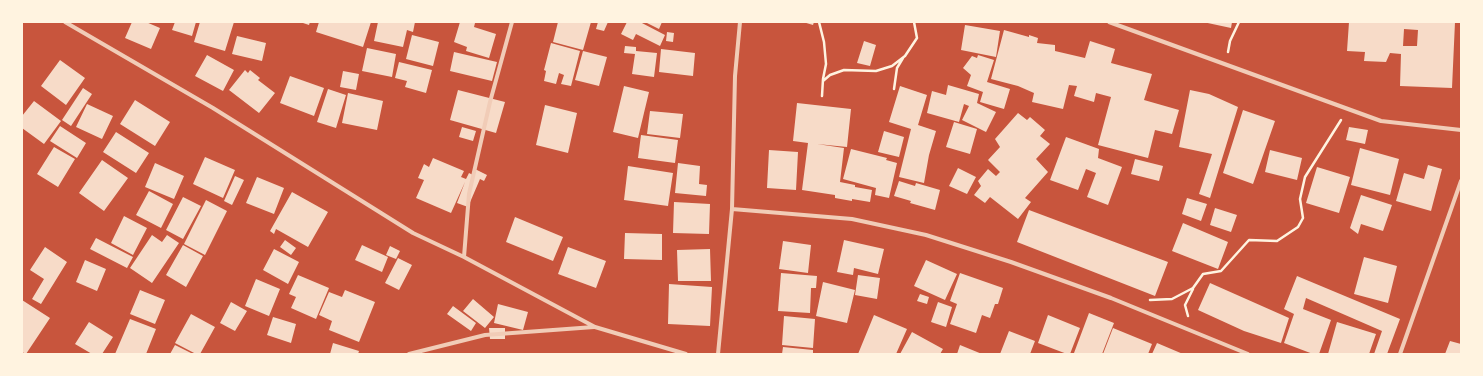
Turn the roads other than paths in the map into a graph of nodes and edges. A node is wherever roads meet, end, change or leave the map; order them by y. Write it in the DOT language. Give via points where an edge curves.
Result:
graph roads {
  1 [pos="64,22"];
  2 [pos="512,22"];
  3 [pos="740,22"];
  4 [pos="1110,22"];
  5 [pos="1461,130"];
  6 [pos="1461,181"];
  7 [pos="732,209"];
  8 [pos="464,257"];
  9 [pos="594,327"];
  10 [pos="409,354"];
  11 [pos="686,354"];
  12 [pos="718,354"];
  13 [pos="1248,354"];
  14 [pos="1400,354"];
  1 -- 8 [label="street" via="213,108 413,233"];
  2 -- 8 [label="street" via="469,194"];
  3 -- 7 [label="street" via="735,76"];
  4 -- 5 [label="street" via="1381,121"];
  6 -- 14 [label="street"];
  7 -- 12 [label="street"];
  7 -- 13 [label="street" via="852,219 926,235 1111,298"];
  8 -- 9 [label="street"];
  9 -- 10 [label="street" via="485,335"];
  9 -- 11 [label="street"];
}
